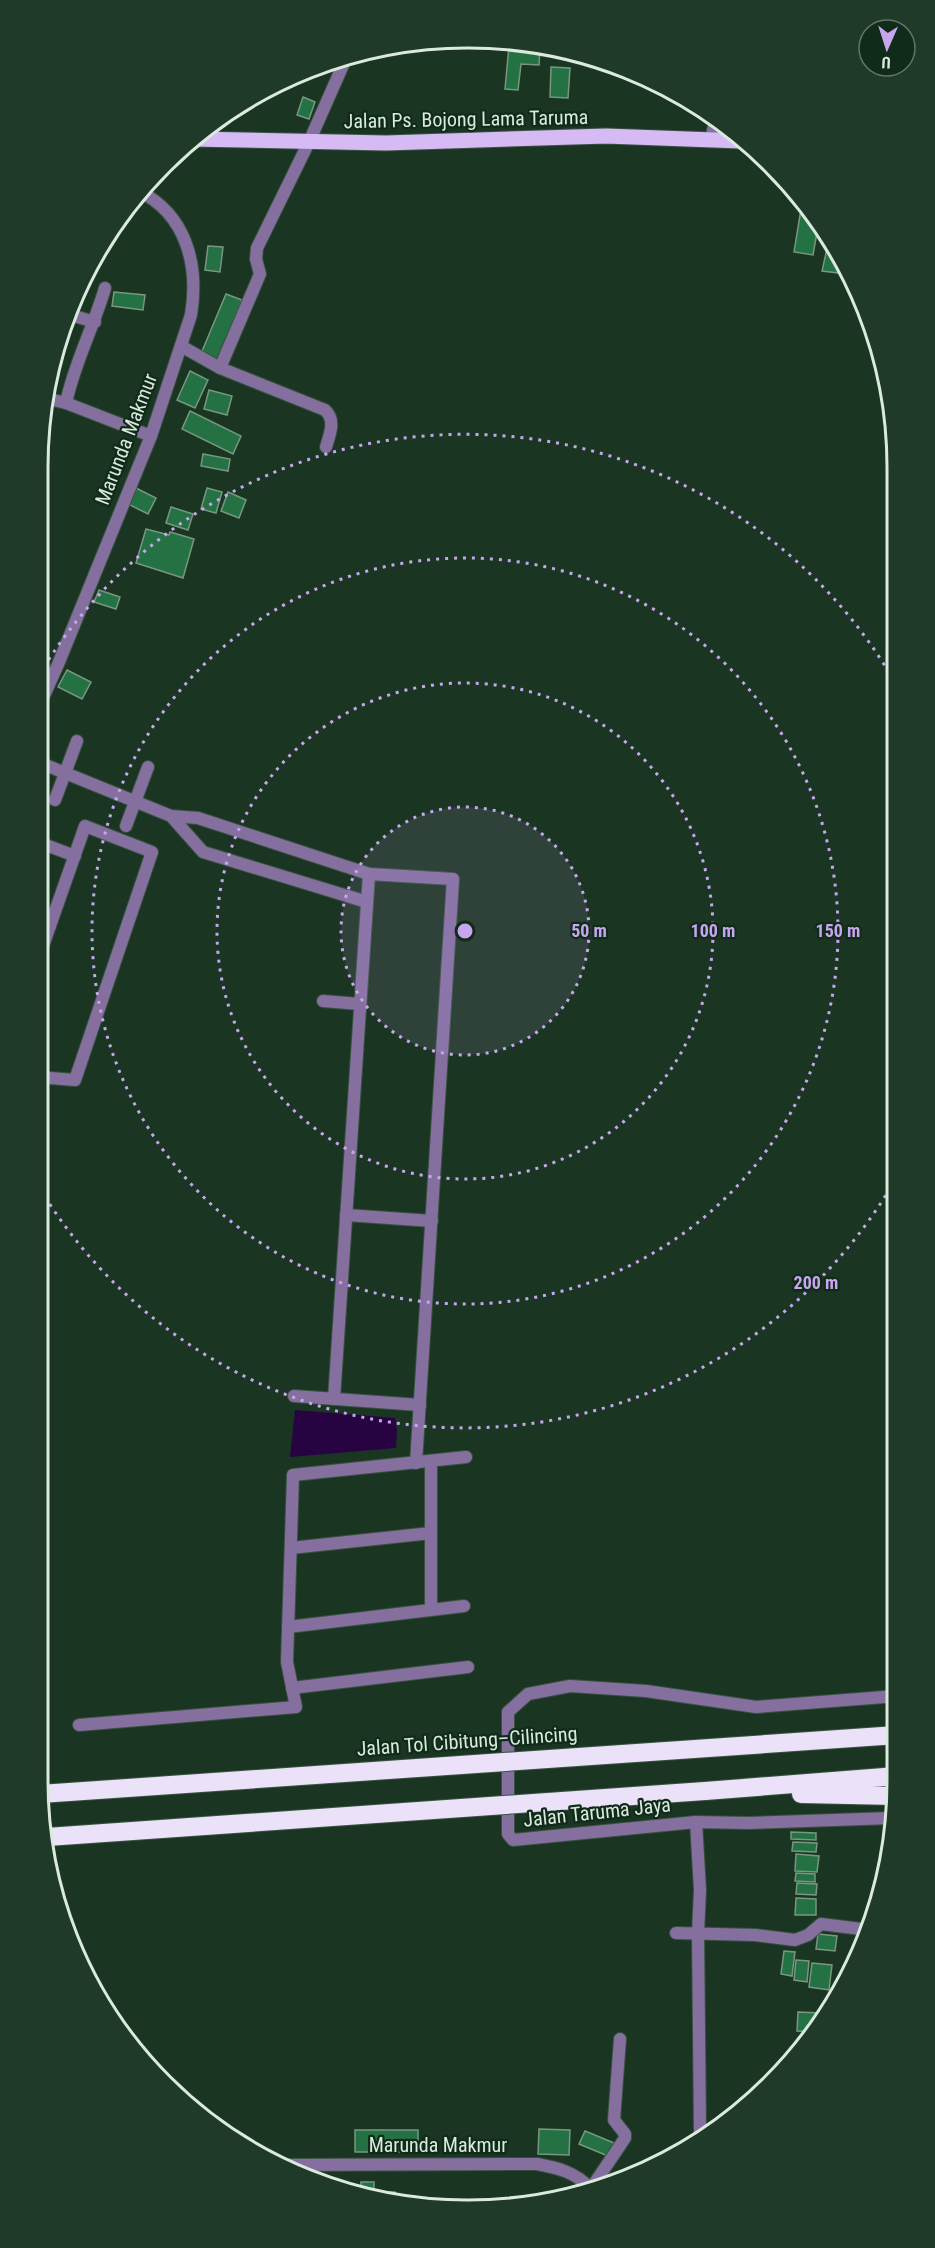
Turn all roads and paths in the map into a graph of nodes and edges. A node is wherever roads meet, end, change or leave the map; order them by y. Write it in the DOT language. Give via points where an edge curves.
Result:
graph roads {
  1 [pos="342,67"];
  2 [pos="714,128"];
  3 [pos="207,139"];
  4 [pos="711,139"];
  5 [pos="729,140"];
  6 [pos="309,142"];
  7 [pos="148,196"];
  8 [pos="105,288"];
  9 [pos="76,317"];
  10 [pos="95,322"];
  11 [pos="181,346"];
  12 [pos="220,368"];
  13 [pos="54,400"];
  14 [pos="66,403"];
  15 [pos="152,436"];
  16 [pos="326,447"];
  17 [pos="48,687"];
  18 [pos="77,741"];
  19 [pos="48,766"];
  20 [pos="148,767"];
  21 [pos="65,773"];
  22 [pos="55,800"];
  23 [pos="135,801"];
  24 [pos="171,816"];
  25 [pos="126,826"];
  26 [pos="48,846"];
  27 [pos="75,856"];
  28 [pos="369,874"];
  29 [pos="367,902"];
  30 [pos="50,926"];
  31 [pos="48,932"];
  32 [pos="323,1001"];
  33 [pos="360,1004"];
  34 [pos="48,1078"];
  35 [pos="346,1215"];
  36 [pos="432,1221"];
  37 [pos="294,1396"];
  38 [pos="334,1399"];
  39 [pos="420,1405"];
  40 [pos="466,1457"];
  41 [pos="431,1461"];
  42 [pos="416,1463"];
  43 [pos="431,1533"];
  44 [pos="291,1548"];
  45 [pos="464,1606"];
  46 [pos="431,1610"];
  47 [pos="288,1627"];
  48 [pos="468,1667"];
  49 [pos="292,1688"];
  50 [pos="887,1697"];
  51 [pos="79,1725"];
  52 [pos="887,1736"];
  53 [pos="887,1777"];
  54 [pos="705,1791"];
  55 [pos="48,1793"];
  56 [pos="886,1796"];
  57 [pos="885,1818"];
  58 [pos="696,1822"];
  59 [pos="52,1837"];
  60 [pos="860,1929"];
  61 [pos="676,1933"];
  62 [pos="698,1933"];
  63 [pos="620,2039"];
  64 [pos="700,2130"];
  65 [pos="300,2165"];
  66 [pos="596,2180"];
  67 [pos="586,2183"];
  1 -- 6 [label="street"];
  2 -- 4 [label="street"];
  3 -- 6 [label="main road, Jalan Ps. Bojong Lama Taruma"];
  4 -- 5 [label="main road, Jalan Ps. Bojong Lama Taruma"];
  4 -- 6 [label="main road, Jalan Ps. Bojong Lama Taruma" via="606,136"];
  6 -- 12 [label="street" via="257,248 260,274"];
  7 -- 11 [label="street, Marunda Makmur" via="166,208 180,228 192,272 193,298"];
  8 -- 10 [label="street"];
  9 -- 10 [label="street"];
  10 -- 14 [label="street"];
  11 -- 12 [label="street"];
  11 -- 15 [label="street, Marunda Makmur"];
  12 -- 16 [label="street" via="325,410 331,419"];
  13 -- 14 [label="street"];
  14 -- 15 [label="street"];
  15 -- 17 [label="street, Marunda Makmur"];
  18 -- 21 [label="street"];
  19 -- 21 [label="street"];
  20 -- 23 [label="street"];
  21 -- 22 [label="street"];
  21 -- 23 [label="street"];
  23 -- 24 [label="street"];
  23 -- 25 [label="street"];
  24 -- 28 [label="street" via="198,818"];
  24 -- 29 [label="street" via="203,852"];
  26 -- 27 [label="street"];
  27 -- 30 [label="street"];
  27 -- 34 [label="street" via="85,826 152,852 75,1080"];
  28 -- 29 [label="street"];
  28 -- 36 [label="street" via="453,879"];
  29 -- 33 [label="street"];
  30 -- 31 [label="street"];
  32 -- 33 [label="street"];
  33 -- 35 [label="street"];
  35 -- 36 [label="street"];
  35 -- 38 [label="street"];
  36 -- 39 [label="street"];
  37 -- 38 [label="street"];
  38 -- 39 [label="street"];
  39 -- 42 [label="street"];
  40 -- 41 [label="street"];
  41 -- 42 [label="street"];
  41 -- 43 [label="street"];
  42 -- 44 [label="street" via="293,1475"];
  43 -- 44 [label="street"];
  43 -- 46 [label="street"];
  44 -- 47 [label="street"];
  45 -- 46 [label="street"];
  46 -- 47 [label="street"];
  47 -- 49 [label="street" via="286,1662"];
  48 -- 49 [label="street"];
  49 -- 51 [label="street" via="296,1707"];
  50 -- 58 [label="street, Jalan Taruma Jaya" via="756,1707 646,1691 570,1686 528,1694 508,1712 507,1834 513,1840"];
  52 -- 55 [label="highway, Jalan Tol Cibitung–Cilincing, bridge"];
  53 -- 54 [label="highway"];
  54 -- 56 [label="highway"];
  54 -- 59 [label="highway, bridge"];
  57 -- 58 [label="street, Jalan Taruma Jaya"];
  58 -- 62 [label="street"];
  60 -- 62 [label="street" via="821,1924 795,1940"];
  61 -- 62 [label="street"];
  62 -- 64 [label="street"];
  63 -- 66 [label="street" via="614,2120 625,2138"];
  65 -- 67 [label="street, Marunda Makmur" via="537,2164 561,2168"];
}
